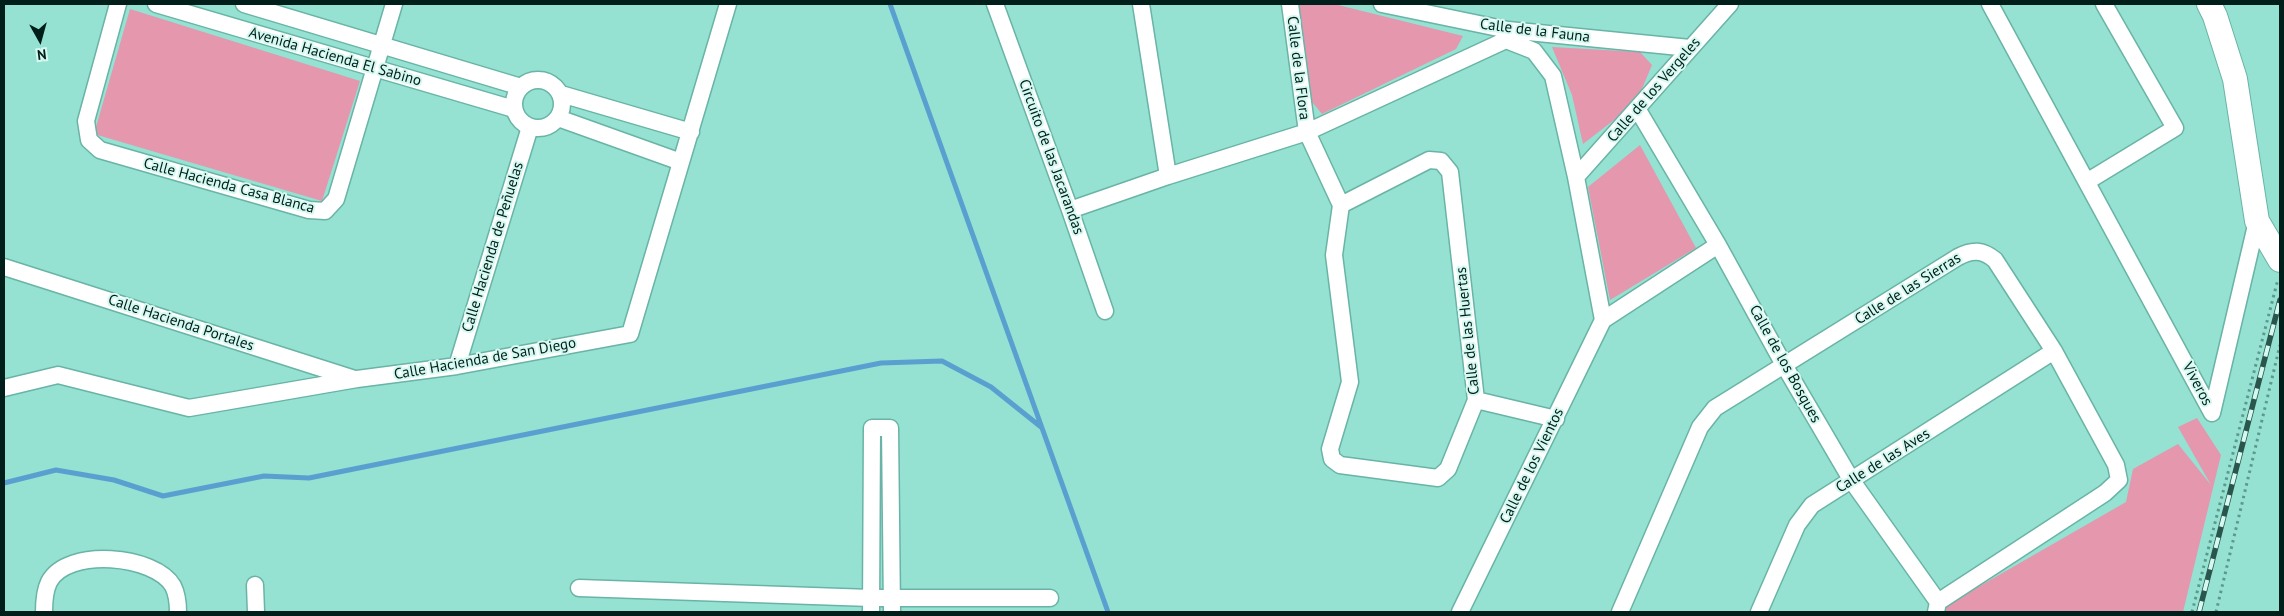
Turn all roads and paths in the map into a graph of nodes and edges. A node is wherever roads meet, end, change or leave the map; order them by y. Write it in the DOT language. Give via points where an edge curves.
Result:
graph roads {
  1 [pos="118,4"];
  2 [pos="156,4"];
  3 [pos="244,4"];
  4 [pos="394,4"];
  5 [pos="728,4"];
  6 [pos="995,4"];
  7 [pos="1141,4"];
  8 [pos="1290,4"];
  9 [pos="1382,4"];
  10 [pos="1730,4"];
  11 [pos="1990,4"];
  12 [pos="2104,4"];
  13 [pos="2209,4"];
  14 [pos="1507,35"];
  15 [pos="381,45"];
  16 [pos="1690,48"];
  17 [pos="374,69"];
  18 [pos="521,87"];
  19 [pos="561,94"];
  20 [pos="514,109"];
  21 [pos="1638,110"];
  22 [pos="558,118"];
  23 [pos="530,127"];
  24 [pos="691,132"];
  25 [pos="1307,132"];
  26 [pos="681,162"];
  27 [pos="1168,176"];
  28 [pos="1576,177"];
  29 [pos="2088,181"];
  30 [pos="1342,205"];
  31 [pos="1070,210"];
  32 [pos="2257,221"];
  33 [pos="1718,245"];
  34 [pos="2280,260"];
  35 [pos="4,267"];
  36 [pos="2280,271"];
  37 [pos="1104,311"];
  38 [pos="1603,320"];
  39 [pos="2280,345"];
  40 [pos="2054,351"];
  41 [pos="1784,365"];
  42 [pos="457,366"];
  43 [pos="357,379"];
  44 [pos="4,388"];
  45 [pos="1476,400"];
  46 [pos="1556,419"];
  47 [pos="1852,481"];
  48 [pos="256,585"];
  49 [pos="579,588"];
  50 [pos="1050,598"];
  51 [pos="871,605"];
  52 [pos="892,605"];
  53 [pos="1018,606"];
  54 [pos="1937,607"];
  55 [pos="44,612"];
  56 [pos="178,612"];
  57 [pos="256,612"];
  58 [pos="1460,612"];
  59 [pos="1620,612"];
  60 [pos="1759,612"];
  61 [pos="2192,612"];
  62 [pos="2216,612"];
  1 -- 17 [label="street, Calle Hacienda Casa Blanca" via="86,121 89,140 100,150 309,210 325,211 336,199"];
  2 -- 17 [label="street, Avenida Hacienda El Sabino"];
  3 -- 15 [label="street, Avenida Hacienda El Sabino"];
  4 -- 15 [label="street, Calle Hacienda Casa Blanca"];
  5 -- 24 [label="street, Calle Hacienda de San Diego"];
  6 -- 31 [label="street, Circuito de las Jacarandas"];
  7 -- 27 [label="street"];
  8 -- 25 [label="street, Calle de la Flora"];
  9 -- 14 [label="street, Calle de la Fauna"];
  10 -- 16 [label="street, Calle de los Vergeles"];
  11 -- 29 [label="street, Viveros"];
  12 -- 29 [label="street" via="2175,128"];
  13 -- 32 [label="street" via="2235,79"];
  14 -- 16 [label="street, Calle de la Fauna"];
  14 -- 25 [label="street"];
  14 -- 28 [label="street" via="1534,51 1553,76"];
  15 -- 17 [label="street, Calle Hacienda Casa Blanca"];
  15 -- 18 [label="street, Avenida Hacienda El Sabino"];
  16 -- 21 [label="street, Calle de los Vergeles"];
  17 -- 20 [label="street, Avenida Hacienda El Sabino"];
  18 -- 19 [label="street" via="533,81 546,81"];
  18 -- 20 [label="street" via="514,100"];
  19 -- 22 [label="street"];
  19 -- 24 [label="street"];
  20 -- 23 [label="street" via="517,117"];
  21 -- 28 [label="street, Calle de los Vergeles"];
  21 -- 33 [label="street, Calle de los Bosques"];
  22 -- 23 [label="street" via="546,127"];
  22 -- 26 [label="street"];
  23 -- 42 [label="street, Calle Hacienda de Peñuelas"];
  24 -- 26 [label="street, Calle Hacienda de San Diego"];
  25 -- 27 [label="street"];
  25 -- 30 [label="street"];
  26 -- 42 [label="street, Calle Hacienda de San Diego" via="630,334"];
  27 -- 31 [label="street"];
  28 -- 38 [label="street"];
  29 -- 32 [label="street, Viveros" via="2212,413"];
  30 -- 45 [label="street, Calle de las Huertas" via="1429,160 1441,161 1450,172"];
  30 -- 45 [label="street, Calle de las Huertas" via="1334,255 1350,382 1330,449 1332,459 1340,465 1438,478 1448,469"];
  31 -- 37 [label="street, Circuito de las Jacarandas"];
  32 -- 34 [label="street"];
  33 -- 38 [label="street"];
  33 -- 41 [label="street, Calle de los Bosques"];
  35 -- 43 [label="street, Calle Hacienda Portales"];
  36 -- 61 [label="path"];
  38 -- 46 [label="street, Calle de los Vientos"];
  39 -- 62 [label="path"];
  40 -- 41 [label="street, Calle de las Sierras" via="1995,260 1978,251 1958,257"];
  40 -- 47 [label="street, Calle de las Aves"];
  40 -- 54 [label="street, Calle de las Sierras" via="2116,465 2119,480 2105,493"];
  41 -- 47 [label="street, Calle de los Bosques"];
  41 -- 59 [label="street, Calle de las Sierras" via="1715,408 1700,427"];
  42 -- 43 [label="street, Calle Hacienda de San Diego"];
  43 -- 44 [label="street, Calle Hacienda de San Diego" via="189,408 58,375"];
  45 -- 46 [label="street"];
  46 -- 58 [label="street, Calle de los Vientos"];
  47 -- 54 [label="street, Calle de los Bosques"];
  47 -- 60 [label="street, Calle de las Aves" via="1812,505 1797,525"];
  48 -- 57 [label="street"];
  49 -- 51 [label="street"];
  50 -- 53 [label="street"];
  51 -- 52 [label="street"];
  51 -- 52 [label="street" via="872,428 890,428"];
  52 -- 53 [label="street"];
  55 -- 56 [label="street" via="49,582 58,572 89,560 118,560 149,567 164,576 173,586"];
}
